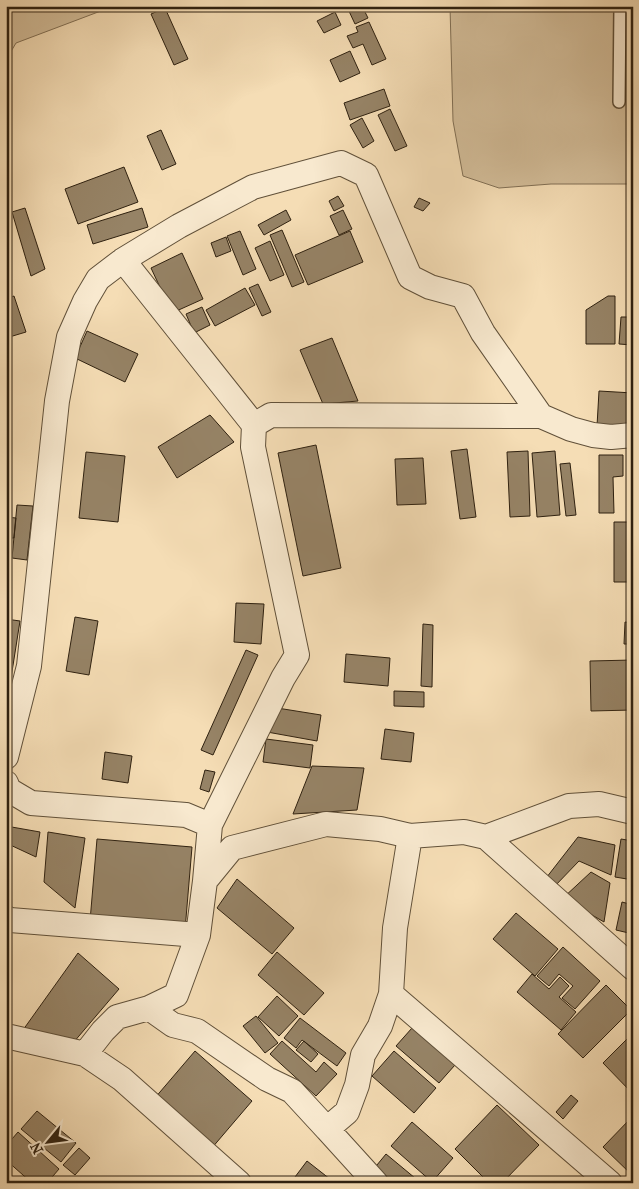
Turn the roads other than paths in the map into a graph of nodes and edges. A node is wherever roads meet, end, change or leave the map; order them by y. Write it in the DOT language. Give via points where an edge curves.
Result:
graph roads {
  1 [pos="620,6"];
  2 [pos="619,102"];
  3 [pos="123,260"];
  4 [pos="541,416"];
  5 [pos="254,425"];
  6 [pos="633,435"];
  7 [pos="6,757"];
  8 [pos="6,783"];
  9 [pos="633,812"];
  10 [pos="210,825"];
  11 [pos="410,836"];
  12 [pos="486,837"];
  13 [pos="205,881"];
  14 [pos="6,918"];
  15 [pos="198,935"];
  16 [pos="633,968"];
  17 [pos="391,994"];
  18 [pos="149,1008"];
  19 [pos="6,1036"];
  20 [pos="86,1054"];
  21 [pos="327,1129"];
  22 [pos="239,1183"];
  23 [pos="376,1183"];
  24 [pos="610,1183"];
  1 -- 2 [label="lane"];
  3 -- 4 [label="street" via="253,187 341,163 366,175 410,277 430,287 463,296 483,333"];
  3 -- 5 [label="street"];
  3 -- 7 [label="street" via="98,279 68,337 57,401 29,666"];
  4 -- 5 [label="street" via="271,415"];
  4 -- 6 [label="street" via="592,435"];
  5 -- 10 [label="street" via="253,447 297,655"];
  8 -- 10 [label="street" via="9,790 31,802 186,815"];
  9 -- 12 [label="street" via="600,804 569,806"];
  10 -- 13 [label="street"];
  11 -- 12 [label="street" via="464,832"];
  11 -- 13 [label="street" via="380,829 326,824 232,848"];
  11 -- 17 [label="street" via="395,928"];
  12 -- 16 [label="street"];
  13 -- 15 [label="street"];
  14 -- 15 [label="street"];
  15 -- 18 [label="street" via="176,994"];
  17 -- 21 [label="street" via="380,1026 363,1055 347,1112"];
  17 -- 24 [label="street"];
  18 -- 20 [label="street" via="118,1016"];
  18 -- 21 [label="street" via="174,1025 197,1031 267,1079 292,1091"];
  19 -- 20 [label="street"];
  20 -- 22 [label="street" via="122,1079"];
  21 -- 23 [label="street"];
}
